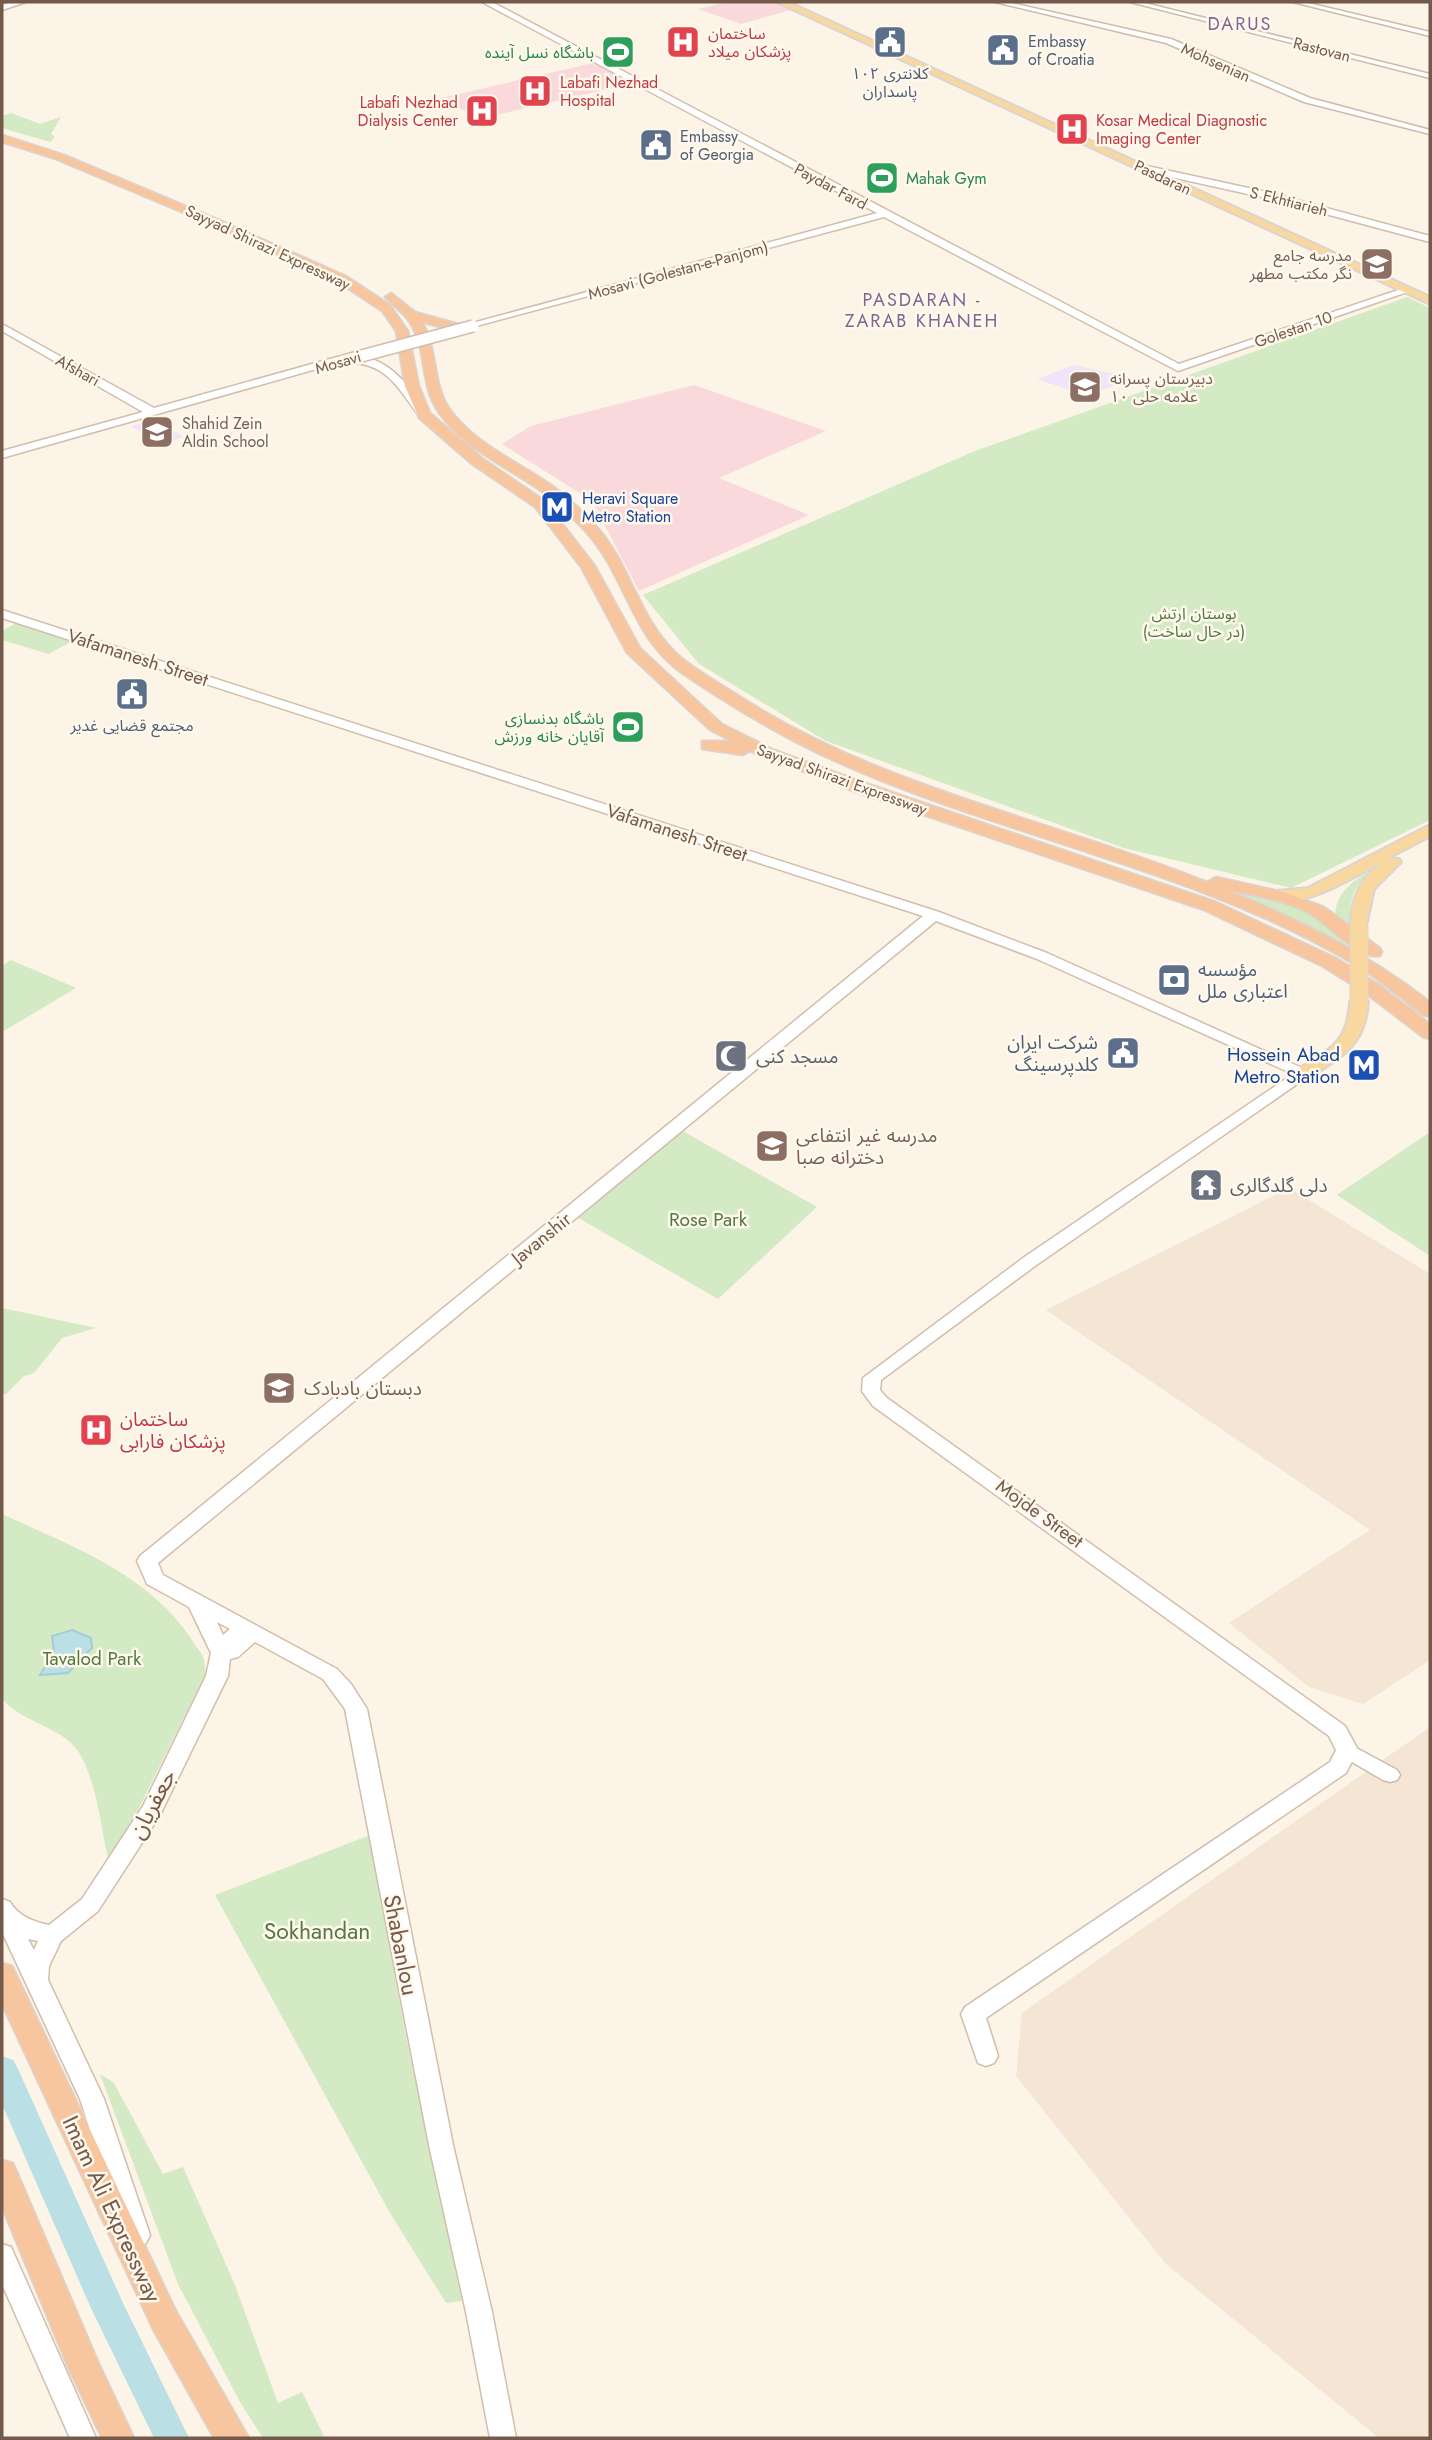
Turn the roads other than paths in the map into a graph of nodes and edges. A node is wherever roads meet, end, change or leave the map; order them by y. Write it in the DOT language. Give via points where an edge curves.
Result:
graph roads {
  1 [pos="10,2"];
  2 [pos="22,2"];
  3 [pos="486,2"];
  4 [pos="781,2"];
  5 [pos="999,2"];
  6 [pos="1133,2"];
  7 [pos="1296,2"];
  8 [pos="2,6"];
  9 [pos="1430,34"];
  10 [pos="1430,76"];
  11 [pos="2,132"];
  12 [pos="1430,132"];
  13 [pos="2,138"];
  14 [pos="1147,169"];
  15 [pos="883,214"];
  16 [pos="1430,239"];
  17 [pos="1408,290"];
  18 [pos="1430,301"];
  19 [pos="411,315"];
  20 [pos="473,326"];
  21 [pos="2,327"];
  22 [pos="342,360"];
  23 [pos="1178,368"];
  24 [pos="433,391"];
  25 [pos="154,412"];
  26 [pos="424,415"];
  27 [pos="2,455"];
  28 [pos="2,612"];
  29 [pos="683,667"];
  30 [pos="670,685"];
  31 [pos="708,746"];
  32 [pos="815,748"];
  33 [pos="807,768"];
  34 [pos="944,816"];
  35 [pos="1430,830"];
  36 [pos="1430,841"];
  37 [pos="1116,858"];
  38 [pos="1277,896"];
  39 [pos="934,915"];
  40 [pos="1430,995"];
  41 [pos="1430,1011"];
  42 [pos="1430,1033"];
  43 [pos="1305,1073"];
  44 [pos="147,1561"];
  45 [pos="198,1604"];
  46 [pos="250,1631"];
  47 [pos="221,1653"];
  48 [pos="1346,1750"];
  49 [pos="1390,1775"];
  50 [pos="4,1911"];
  51 [pos="53,1936"];
  52 [pos="2,1974"];
  53 [pos="36,1982"];
  54 [pos="986,2056"];
  55 [pos="2,2172"];
  56 [pos="2,2255"];
  57 [pos="165,2321"];
  58 [pos="83,2438"];
  59 [pos="118,2438"];
  60 [pos="233,2438"];
  61 [pos="503,2438"];
  1 -- 8 [label="main road"];
  2 -- 8 [label="main road"];
  3 -- 15 [label="main road, Paydar Fard"];
  4 -- 14 [label="main road, Pasdaran"];
  5 -- 12 [label="street, Mohsenian" via="1168,41 1307,100"];
  6 -- 10 [label="street, Rastovan"];
  7 -- 9 [label="street"];
  11 -- 19 [label="highway, Sayyad Shirazi Expressway" via="74,153 358,274"];
  13 -- 26 [label="highway, Sayyad Shirazi Expressway" via="161,198 371,296 398,322 412,386"];
  14 -- 16 [label="main road, S Ekhtiarieh"];
  14 -- 17 [label="main road, Pasdaran"];
  15 -- 20 [label="main road, Mosavi (Golestan-e-Panjom)"];
  15 -- 23 [label="main road, Paydar Fard"];
  17 -- 18 [label="main road, Pasdaran"];
  17 -- 23 [label="main road, Golestan 10"];
  19 -- 24 [label="highway, Sayyad Shirazi Expressway" via="421,333"];
  19 -- 24 [label="highway" via="458,328 436,346 438,370"];
  20 -- 22 [label="main road, Mosavi, bridge"];
  21 -- 25 [label="main road, Afshari"];
  22 -- 25 [label="main road, Mosavi"];
  22 -- 26 [label="main road" via="358,358 393,370"];
  24 -- 29 [label="highway, Sayyad Shirazi Expressway" via="446,413 464,430 579,515 609,552 642,623"];
  25 -- 27 [label="main road, Mosavi"];
  26 -- 30 [label="highway, Sayyad Shirazi Expressway" via="477,461 540,504 588,566 633,650"];
  28 -- 39 [label="main road, Vafamanesh Street"];
  29 -- 30 [label="highway" via="694,684 735,716 716,717"];
  29 -- 32 [label="highway, Sayyad Shirazi Expressway"];
  30 -- 33 [label="highway, Sayyad Shirazi Expressway" via="716,727"];
  31 -- 34 [label="highway" via="732,746 906,810"];
  32 -- 33 [label="highway" via="755,725 741,729"];
  32 -- 37 [label="highway, Sayyad Shirazi Expressway"];
  33 -- 34 [label="highway, Sayyad Shirazi Expressway"];
  34 -- 42 [label="highway, Sayyad Shirazi Expressway" via="1153,886 1244,922 1355,977"];
  35 -- 38 [label="main road" via="1312,892"];
  36 -- 43 [label="main road, Mojde Street, bridge" via="1385,866 1366,886 1359,926 1359,1023 1354,1037"];
  37 -- 38 [label="highway"];
  37 -- 41 [label="highway, Sayyad Shirazi Expressway" via="1229,898 1312,935 1370,966"];
  38 -- 40 [label="highway" via="1318,911"];
  39 -- 43 [label="main road, Vafamanesh Street" via="1042,956"];
  39 -- 44 [label="main road, Javanshir"];
  43 -- 48 [label="main road, Mojde Street" via="1029,1262 875,1374 871,1385 880,1402 975,1466 1337,1731"];
  44 -- 45 [label="main road, Shabanlou" via="154,1579"];
  45 -- 46 [label="main road, Shabanlou"];
  45 -- 47 [label="main road"];
  46 -- 47 [label="main road" via="241,1631"];
  46 -- 61 [label="main road, Shabanlou" via="330,1674 356,1709"];
  47 -- 51 [label="main road, جعفریان" via="217,1676 129,1849 90,1905"];
  48 -- 49 [label="street"];
  48 -- 54 [label="main road" via="1338,1767 973,2014"];
  50 -- 51 [label="main road" via="27,1930"];
  50 -- 53 [label="main road"];
  51 -- 53 [label="main road, جعفریان" via="37,1966"];
  52 -- 57 [label="highway, Imam Ali Expressway"];
  53 -- 57 [label="main road" via="92,2099"];
  55 -- 59 [label="highway" via="83,2367"];
  56 -- 58 [label="main road"];
  57 -- 60 [label="highway, Imam Ali Expressway"];
}
